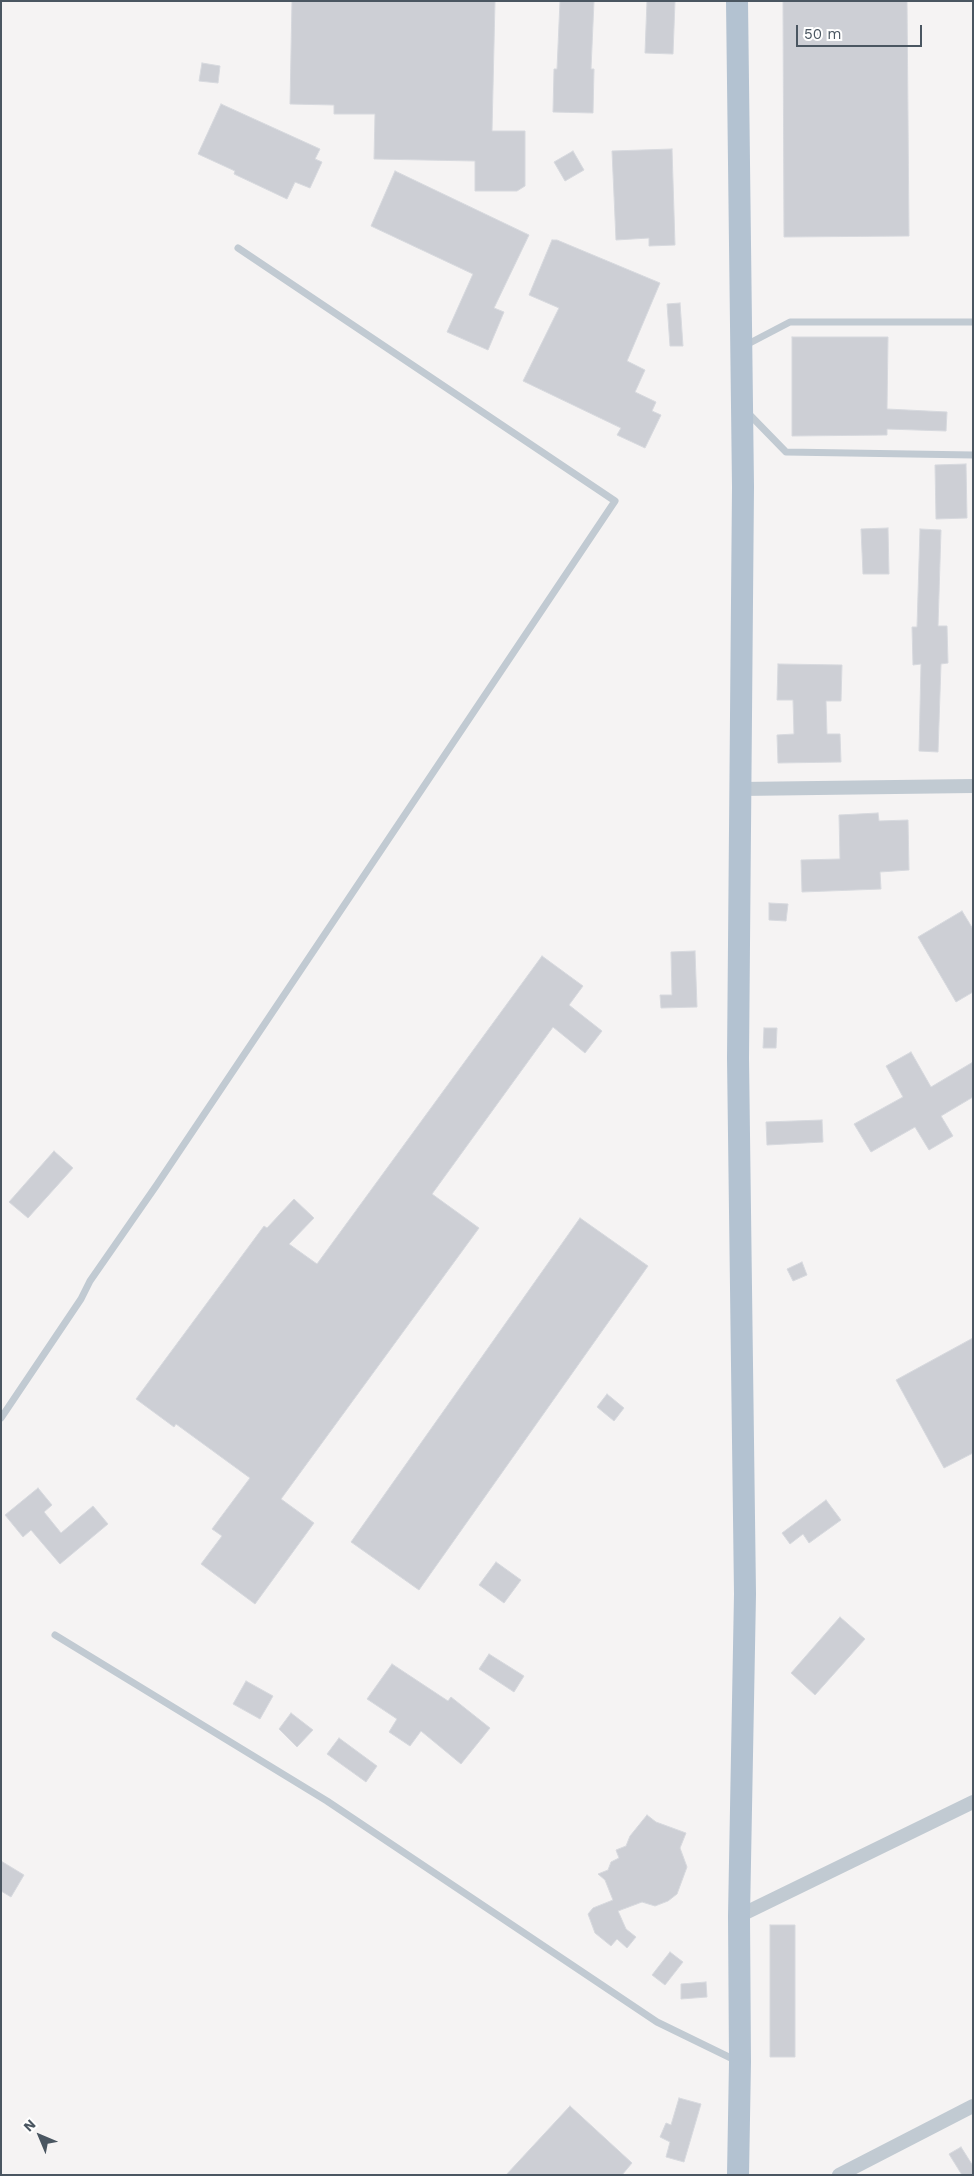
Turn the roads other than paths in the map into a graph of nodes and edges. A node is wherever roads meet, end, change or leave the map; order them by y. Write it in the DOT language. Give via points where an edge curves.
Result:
graph roads {
  1 [pos="737,1"];
  2 [pos="238,248"];
  3 [pos="973,322"];
  4 [pos="741,348"];
  5 [pos="742,407"];
  6 [pos="973,455"];
  7 [pos="973,786"];
  8 [pos="740,789"];
  9 [pos="1,1418"];
  10 [pos="55,1635"];
  11 [pos="973,1802"];
  12 [pos="739,1916"];
  13 [pos="740,2062"];
  14 [pos="973,2106"];
  15 [pos="738,2175"];
  16 [pos="839,2175"];
  1 -- 4 [label="main road"];
  2 -- 9 [label="lane" via="615,501"];
  3 -- 4 [label="lane" via="790,322"];
  4 -- 5 [label="main road"];
  5 -- 6 [label="lane" via="786,452"];
  5 -- 8 [label="main road"];
  7 -- 8 [label="street"];
  8 -- 12 [label="main road" via="738,1058 745,1594"];
  10 -- 13 [label="lane" via="327,1801 657,2022"];
  11 -- 12 [label="street"];
  12 -- 13 [label="main road"];
  13 -- 15 [label="main road"];
  14 -- 16 [label="street"];
}
